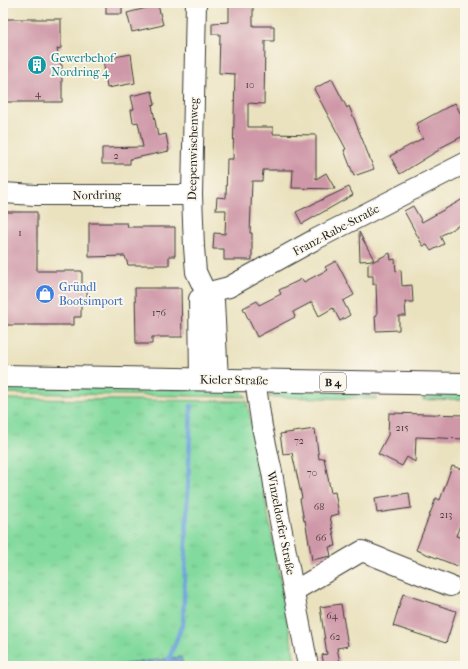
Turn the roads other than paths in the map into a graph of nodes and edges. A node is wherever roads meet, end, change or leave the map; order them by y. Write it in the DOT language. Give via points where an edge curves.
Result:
graph roads {
  1 [pos="196,3"];
  2 [pos="465,163"];
  3 [pos="3,193"];
  4 [pos="192,194"];
  5 [pos="206,293"];
  6 [pos="3,376"];
  7 [pos="209,380"];
  8 [pos="255,380"];
  9 [pos="465,384"];
  10 [pos="450,586"];
  11 [pos="294,591"];
  12 [pos="308,666"];
  1 -- 4 [label="street, Deepenwischenweg"];
  2 -- 5 [label="street, Franz-Rabe-Straße" via="314,240 229,288"];
  3 -- 4 [label="street, Nordring"];
  4 -- 5 [label="street, Deepenwischenweg" via="196,272"];
  5 -- 7 [label="street, Deepenwischenweg" via="214,301"];
  6 -- 7 [label="main road, Kieler Straße / B 4"];
  7 -- 8 [label="main road, Kieler Straße / B 4"];
  8 -- 9 [label="main road, Kieler Straße / B 4"];
  8 -- 11 [label="street, Winzeldorfer Straße"];
  10 -- 11 [label="street" via="362,551"];
  11 -- 12 [label="street, Winzeldorfer Straße"];
}
